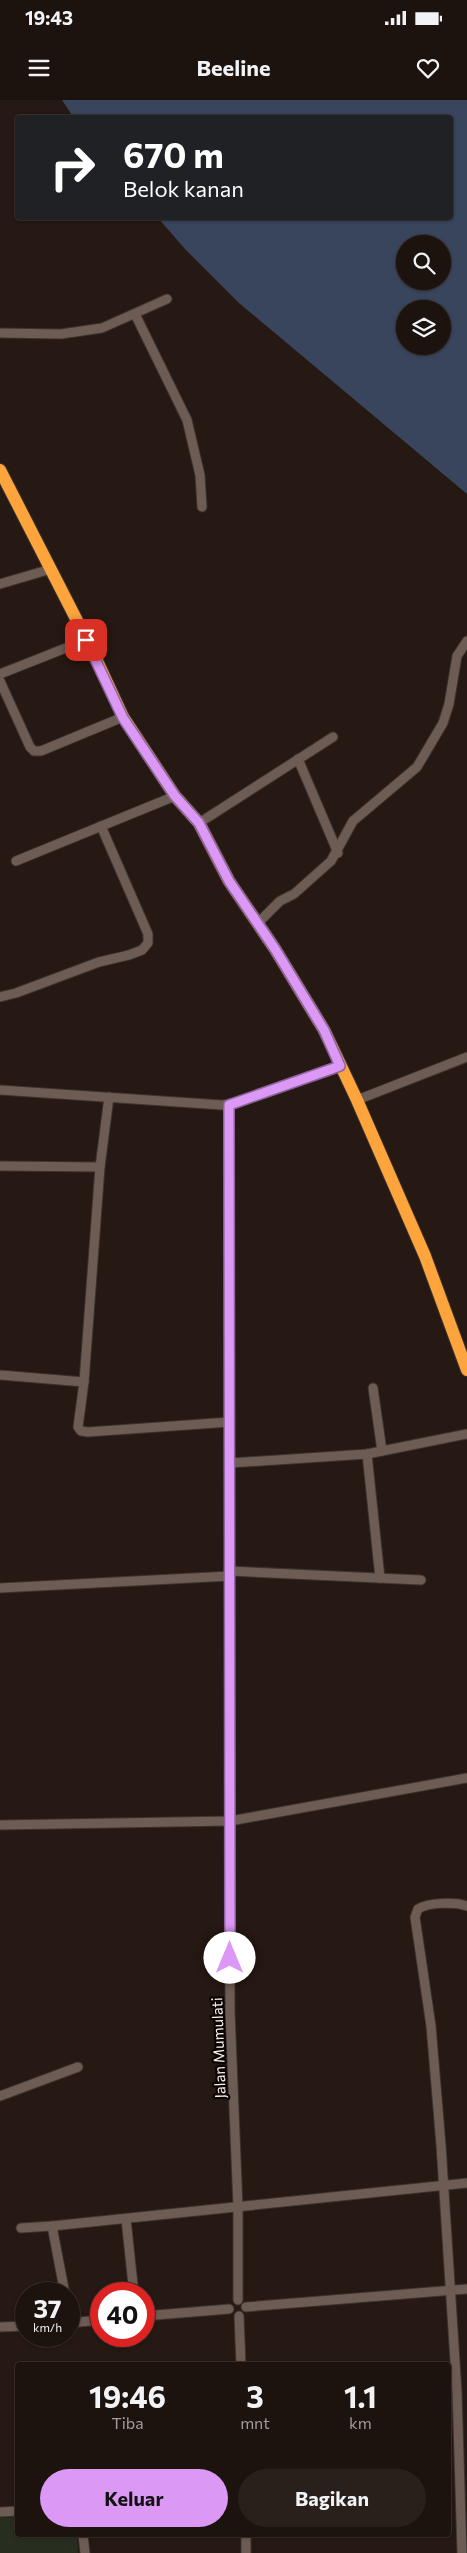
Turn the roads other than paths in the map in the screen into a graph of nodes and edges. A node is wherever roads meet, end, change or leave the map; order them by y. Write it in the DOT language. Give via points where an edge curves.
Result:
graph roads {
  1 [pos="167,299"];
  2 [pos="135,314"];
  3 [pos="0,333"];
  4 [pos="0,470"];
  5 [pos="202,507"];
  6 [pos="51,569"];
  7 [pos="0,584"];
  8 [pos="86,640"];
  9 [pos="467,641"];
  10 [pos="0,674"];
  11 [pos="0,681"];
  12 [pos="123,718"];
  13 [pos="333,737"];
  14 [pos="298,760"];
  15 [pos="175,796"];
  16 [pos="199,823"];
  17 [pos="101,826"];
  18 [pos="338,853"];
  19 [pos="16,862"];
  20 [pos="258,923"];
  21 [pos="0,997"];
  22 [pos="467,1057"];
  23 [pos="340,1066"];
  24 [pos="0,1090"];
  25 [pos="109,1097"];
  26 [pos="357,1100"];
  27 [pos="229,1105"];
  28 [pos="0,1166"];
  29 [pos="100,1167"];
  30 [pos="467,1370"];
  31 [pos="0,1375"];
  32 [pos="84,1382"];
  33 [pos="374,1388"];
  34 [pos="230,1422"];
  35 [pos="467,1434"];
  36 [pos="382,1451"];
  37 [pos="367,1454"];
  38 [pos="230,1463"];
  39 [pos="230,1573"];
  40 [pos="380,1578"];
  41 [pos="421,1580"];
  42 [pos="0,1588"];
  43 [pos="467,1778"];
  44 [pos="230,1821"];
  45 [pos="0,1825"];
  46 [pos="467,1906"];
  47 [pos="78,2066"];
  48 [pos="0,2096"];
  49 [pos="467,2183"];
  50 [pos="444,2184"];
  51 [pos="238,2207"];
  52 [pos="126,2220"];
  53 [pos="52,2226"];
  54 [pos="21,2228"];
  55 [pos="63,2282"];
  56 [pos="133,2282"];
  57 [pos="467,2289"];
  58 [pos="450,2290"];
  59 [pos="238,2300"];
  60 [pos="246,2307"];
  61 [pos="229,2309"];
  62 [pos="155,2315"];
  63 [pos="239,2316"];
  64 [pos="15,2326"];
  65 [pos="0,2327"];
  66 [pos="241,2362"];
  67 [pos="451,2440"];
  68 [pos="459,2440"];
  69 [pos="15,2511"];
  70 [pos="0,2512"];
  71 [pos="83,2537"];
  72 [pos="246,2537"];
  73 [pos="85,2553"];
  74 [pos="246,2553"];
  75 [pos="462,2553"];
  1 -- 2 [label="street"];
  2 -- 3 [label="street" via="114,324 81,332"];
  2 -- 5 [label="street" via="188,420 200,474"];
  4 -- 6 [label="highway"];
  6 -- 7 [label="street"];
  6 -- 8 [label="highway"];
  8 -- 10 [label="street"];
  8 -- 12 [label="highway"];
  9 -- 18 [label="street" via="457,656 446,714 426,755 413,773 353,821"];
  11 -- 12 [label="street" via="34,751"];
  12 -- 15 [label="highway"];
  13 -- 14 [label="street"];
  14 -- 16 [label="street"];
  14 -- 18 [label="street"];
  15 -- 16 [label="highway"];
  15 -- 17 [label="street"];
  16 -- 20 [label="highway" via="229,881"];
  17 -- 19 [label="street"];
  17 -- 21 [label="street" via="148,934 148,943 129,956 99,962"];
  18 -- 20 [label="street" via="294,894 280,900"];
  20 -- 23 [label="highway" via="324,1030"];
  22 -- 26 [label="street"];
  23 -- 26 [label="highway"];
  23 -- 27 [label="street"];
  24 -- 25 [label="street"];
  25 -- 27 [label="street"];
  25 -- 29 [label="street"];
  26 -- 30 [label="highway" via="425,1256"];
  27 -- 34 [label="street, Jalan Mumulati"];
  28 -- 29 [label="street"];
  29 -- 32 [label="street"];
  31 -- 32 [label="street"];
  32 -- 34 [label="street" via="78,1427 85,1432"];
  33 -- 36 [label="street"];
  34 -- 38 [label="street, Jalan Mumulati"];
  35 -- 36 [label="street"];
  36 -- 37 [label="street"];
  37 -- 38 [label="street"];
  37 -- 40 [label="street"];
  38 -- 39 [label="street, Jalan Mumulati"];
  39 -- 40 [label="street"];
  39 -- 42 [label="street"];
  39 -- 44 [label="street, Jalan Mumulati"];
  40 -- 41 [label="street"];
  43 -- 44 [label="street"];
  44 -- 45 [label="street"];
  44 -- 51 [label="street, Jalan Mumulati" via="230,2011"];
  46 -- 50 [label="street" via="423,1906 415,1917 431,2026"];
  47 -- 48 [label="street"];
  49 -- 50 [label="street"];
  50 -- 51 [label="street"];
  50 -- 58 [label="street"];
  51 -- 52 [label="street"];
  51 -- 59 [label="street, Jalan Mumulati"];
  52 -- 53 [label="street"];
  52 -- 56 [label="street"];
  53 -- 54 [label="street"];
  53 -- 55 [label="street"];
  57 -- 58 [label="street"];
  58 -- 60 [label="street"];
  58 -- 68 [label="street"];
  59 -- 60 [label="street"];
  59 -- 61 [label="street" via="232,2301"];
  60 -- 63 [label="street"];
  61 -- 62 [label="street"];
  61 -- 63 [label="street" via="232,2315"];
  63 -- 66 [label="street"];
  64 -- 65 [label="street"];
  67 -- 68 [label="street"];
  68 -- 75 [label="street"];
  69 -- 70 [label="street"];
  71 -- 73 [label="street"];
  72 -- 74 [label="street"];
}
